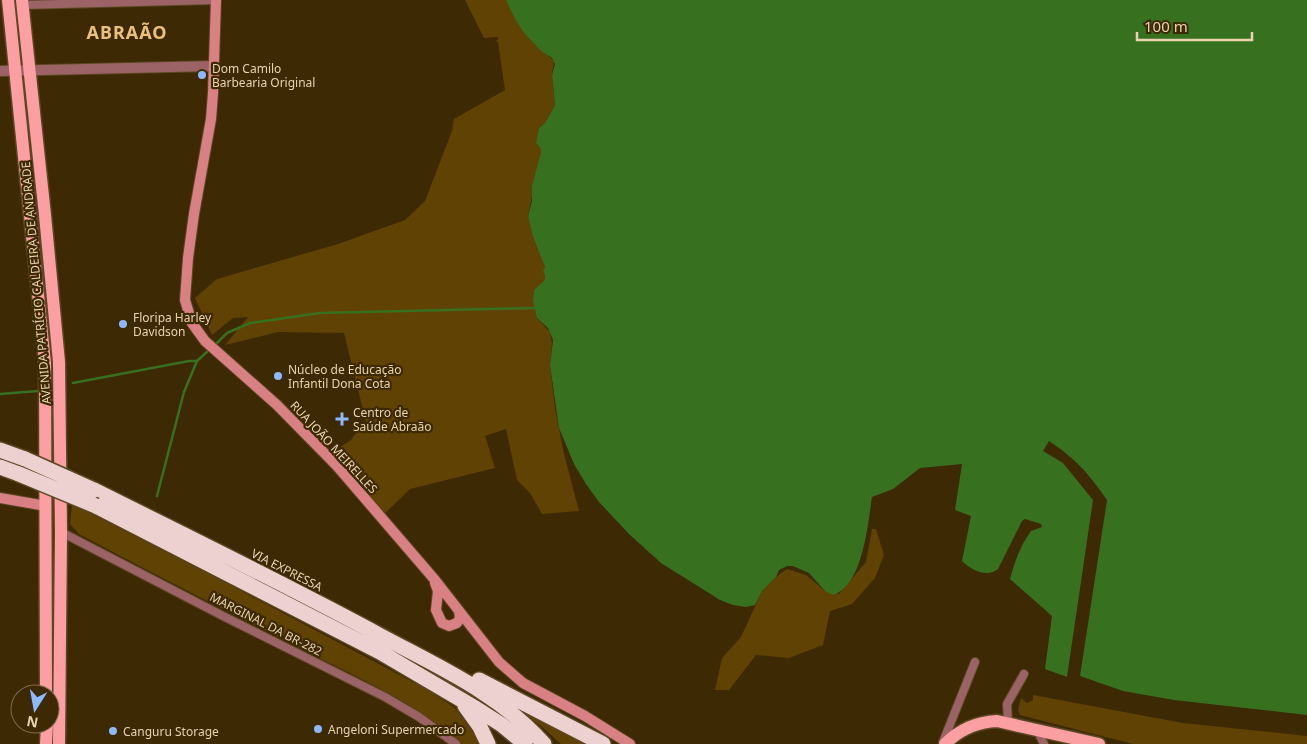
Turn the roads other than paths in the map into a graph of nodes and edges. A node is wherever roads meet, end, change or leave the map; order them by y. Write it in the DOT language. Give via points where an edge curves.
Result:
graph roads {
  1 [pos="8,0"];
  2 [pos="215,0"];
  3 [pos="23,3"];
  4 [pos="214,66"];
  5 [pos="16,70"];
  6 [pos="30,70"];
  7 [pos="0,71"];
  8 [pos="23,140"];
  9 [pos="40,166"];
  10 [pos="0,450"];
  11 [pos="0,467"];
  12 [pos="0,498"];
  13 [pos="46,506"];
  14 [pos="46,525"];
  15 [pos="61,532"];
  16 [pos="435,580"];
  17 [pos="460,611"];
  18 [pos="406,649"];
  19 [pos="975,662"];
  20 [pos="1024,674"];
  21 [pos="46,684"];
  22 [pos="457,697"];
  23 [pos="1008,722"];
  24 [pos="1035,728"];
  25 [pos="948,737"];
  26 [pos="59,744"];
  27 [pos="456,744"];
  28 [pos="488,744"];
  29 [pos="525,744"];
  30 [pos="544,744"];
  31 [pos="603,744"];
  32 [pos="630,744"];
  33 [pos="1044,744"];
  34 [pos="1099,744"];
  1 -- 5 [label="main road, AVENIDA PATRÍCIO CALDEIRA DE ANDRADE"];
  2 -- 3 [label="street"];
  2 -- 4 [label="main road, RUA JOÃO MEIRELLES"];
  3 -- 6 [label="main road, AVENIDA PATRÍCIO CALDEIRA DE ANDRADE"];
  4 -- 6 [label="street"];
  4 -- 16 [label="main road, RUA JOÃO MEIRELLES" via="211,118 194,214 186,300 192,323 205,341 311,438"];
  5 -- 6 [label="street"];
  5 -- 7 [label="street"];
  5 -- 8 [label="main road, AVENIDA PATRÍCIO CALDEIRA DE ANDRADE"];
  6 -- 9 [label="main road, AVENIDA PATRÍCIO CALDEIRA DE ANDRADE"];
  8 -- 9 [label="main road" via="35,150"];
  8 -- 13 [label="main road, AVENIDA PATRÍCIO CALDEIRA DE ANDRADE" via="45,363"];
  9 -- 15 [label="main road, AVENIDA PATRÍCIO CALDEIRA DE ANDRADE" via="59,362"];
  10 -- 18 [label="highway, VIA EXPRESSA, bridge" via="94,490"];
  11 -- 22 [label="highway, bridge" via="96,506 380,652"];
  12 -- 13 [label="main road"];
  13 -- 14 [label="main road, AVENIDA PATRÍCIO CALDEIRA DE ANDRADE"];
  14 -- 15 [label="main road"];
  14 -- 21 [label="main road, AVENIDA PATRÍCIO CALDEIRA DE ANDRADE"];
  15 -- 26 [label="main road, AVENIDA PATRÍCIO CALDEIRA DE ANDRADE"];
  15 -- 27 [label="street, MARGINAL DA BR-282" via="385,697"];
  16 -- 17 [label="main road, RUA JOÃO MEIRELLES"];
  16 -- 17 [label="main road" via="438,591 436,610 442,622 449,626 457,623"];
  17 -- 32 [label="main road, RUA JOÃO MEIRELLES" via="499,662 515,677"];
  18 -- 30 [label="highway, VIA EXPRESSA" via="459,676 502,705"];
  18 -- 31 [label="highway" via="448,665"];
  19 -- 25 [label="street"];
  20 -- 23 [label="street" via="1007,704"];
  22 -- 28 [label="highway" via="473,716"];
  22 -- 29 [label="highway" via="502,725"];
  23 -- 24 [label="main road"];
  23 -- 25 [label="main road" via="985,721"];
  24 -- 33 [label="street"];
  24 -- 34 [label="main road"];
}
